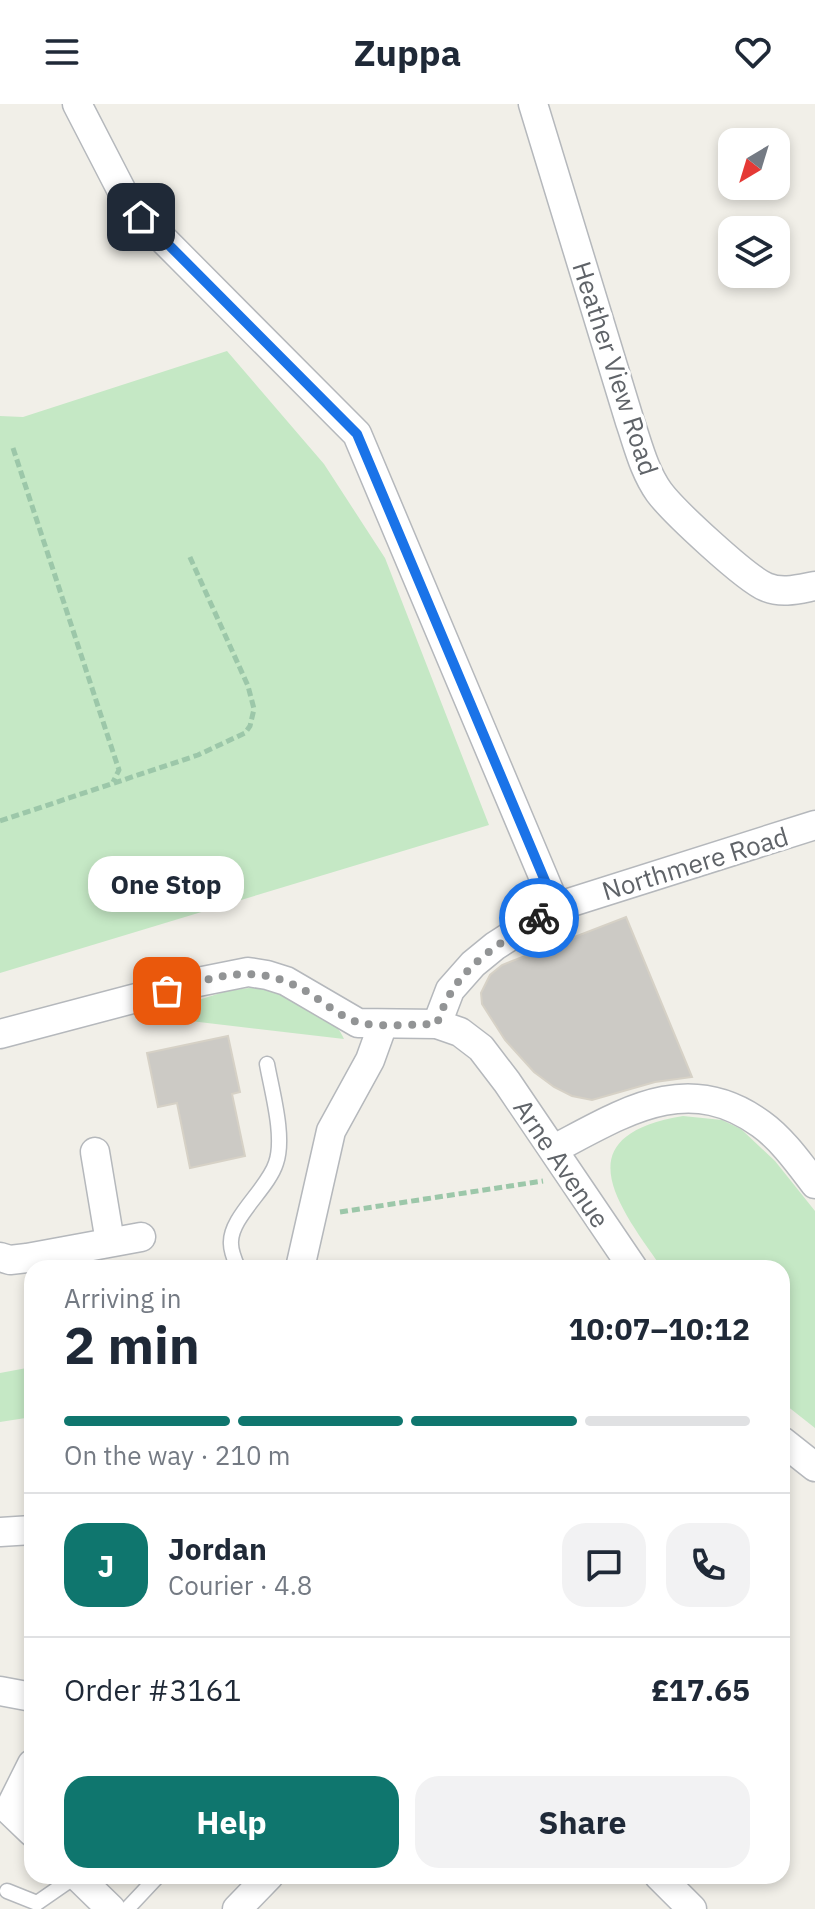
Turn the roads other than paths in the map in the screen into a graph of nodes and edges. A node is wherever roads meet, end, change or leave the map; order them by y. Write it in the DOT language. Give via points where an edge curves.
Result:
graph roads {
  1 [pos="77,104"];
  2 [pos="533,104"];
  3 [pos="815,586"];
  4 [pos="815,825"];
  5 [pos="556,907"];
  6 [pos="383,1024"];
  7 [pos="437,1024"];
  8 [pos="0,1034"];
  9 [pos="267,1064"];
  10 [pos="554,1149"];
  11 [pos="95,1152"];
  12 [pos="815,1184"];
  13 [pos="141,1237"];
  14 [pos="110,1242"];
  15 [pos="0,1257"];
  16 [pos="235,1260"];
  17 [pos="302,1260"];
  18 [pos="628,1260"];
  19 [pos="790,1447"];
  20 [pos="815,1467"];
  21 [pos="24,1530"];
  22 [pos="0,1532"];
  23 [pos="0,1691"];
  24 [pos="24,1696"];
  25 [pos="24,1778"];
  26 [pos="5,1810"];
  27 [pos="24,1825"];
  28 [pos="64,1884"];
  29 [pos="84,1884"];
  30 [pos="150,1884"];
  31 [pos="261,1884"];
  32 [pos="667,1884"];
  33 [pos="7,1891"];
  34 [pos="111,1909"];
  35 [pos="127,1909"];
  36 [pos="237,1909"];
  37 [pos="692,1909"];
  1 -- 5 [label="street" via="125,197 141,217 357,434"];
  2 -- 3 [label="street, Heather View Road" via="630,422 659,492 754,580 778,590"];
  4 -- 5 [label="street, Northmere Road"];
  5 -- 7 [label="street, Northmere Road" via="473,964 450,990"];
  6 -- 7 [label="street"];
  6 -- 8 [label="street" via="358,1023 286,981 248,972"];
  6 -- 17 [label="street" via="370,1060 331,1131"];
  7 -- 10 [label="street, Arne Avenue" via="472,1039"];
  9 -- 16 [label="lane" via="279,1148 269,1177 232,1234"];
  10 -- 12 [label="street" via="629,1110 698,1097 720,1102 762,1125"];
  10 -- 18 [label="street, Arne Avenue"];
  11 -- 14 [label="street"];
  13 -- 14 [label="street"];
  14 -- 15 [label="street" via="27,1258"];
  19 -- 20 [label="street"];
  21 -- 22 [label="street"];
  23 -- 24 [label="street"];
  25 -- 26 [label="street"];
  26 -- 27 [label="street"];
  28 -- 33 [label="lane" via="37,1903"];
  29 -- 34 [label="street"];
  30 -- 35 [label="lane"];
  31 -- 36 [label="street"];
  32 -- 37 [label="street"];
}
